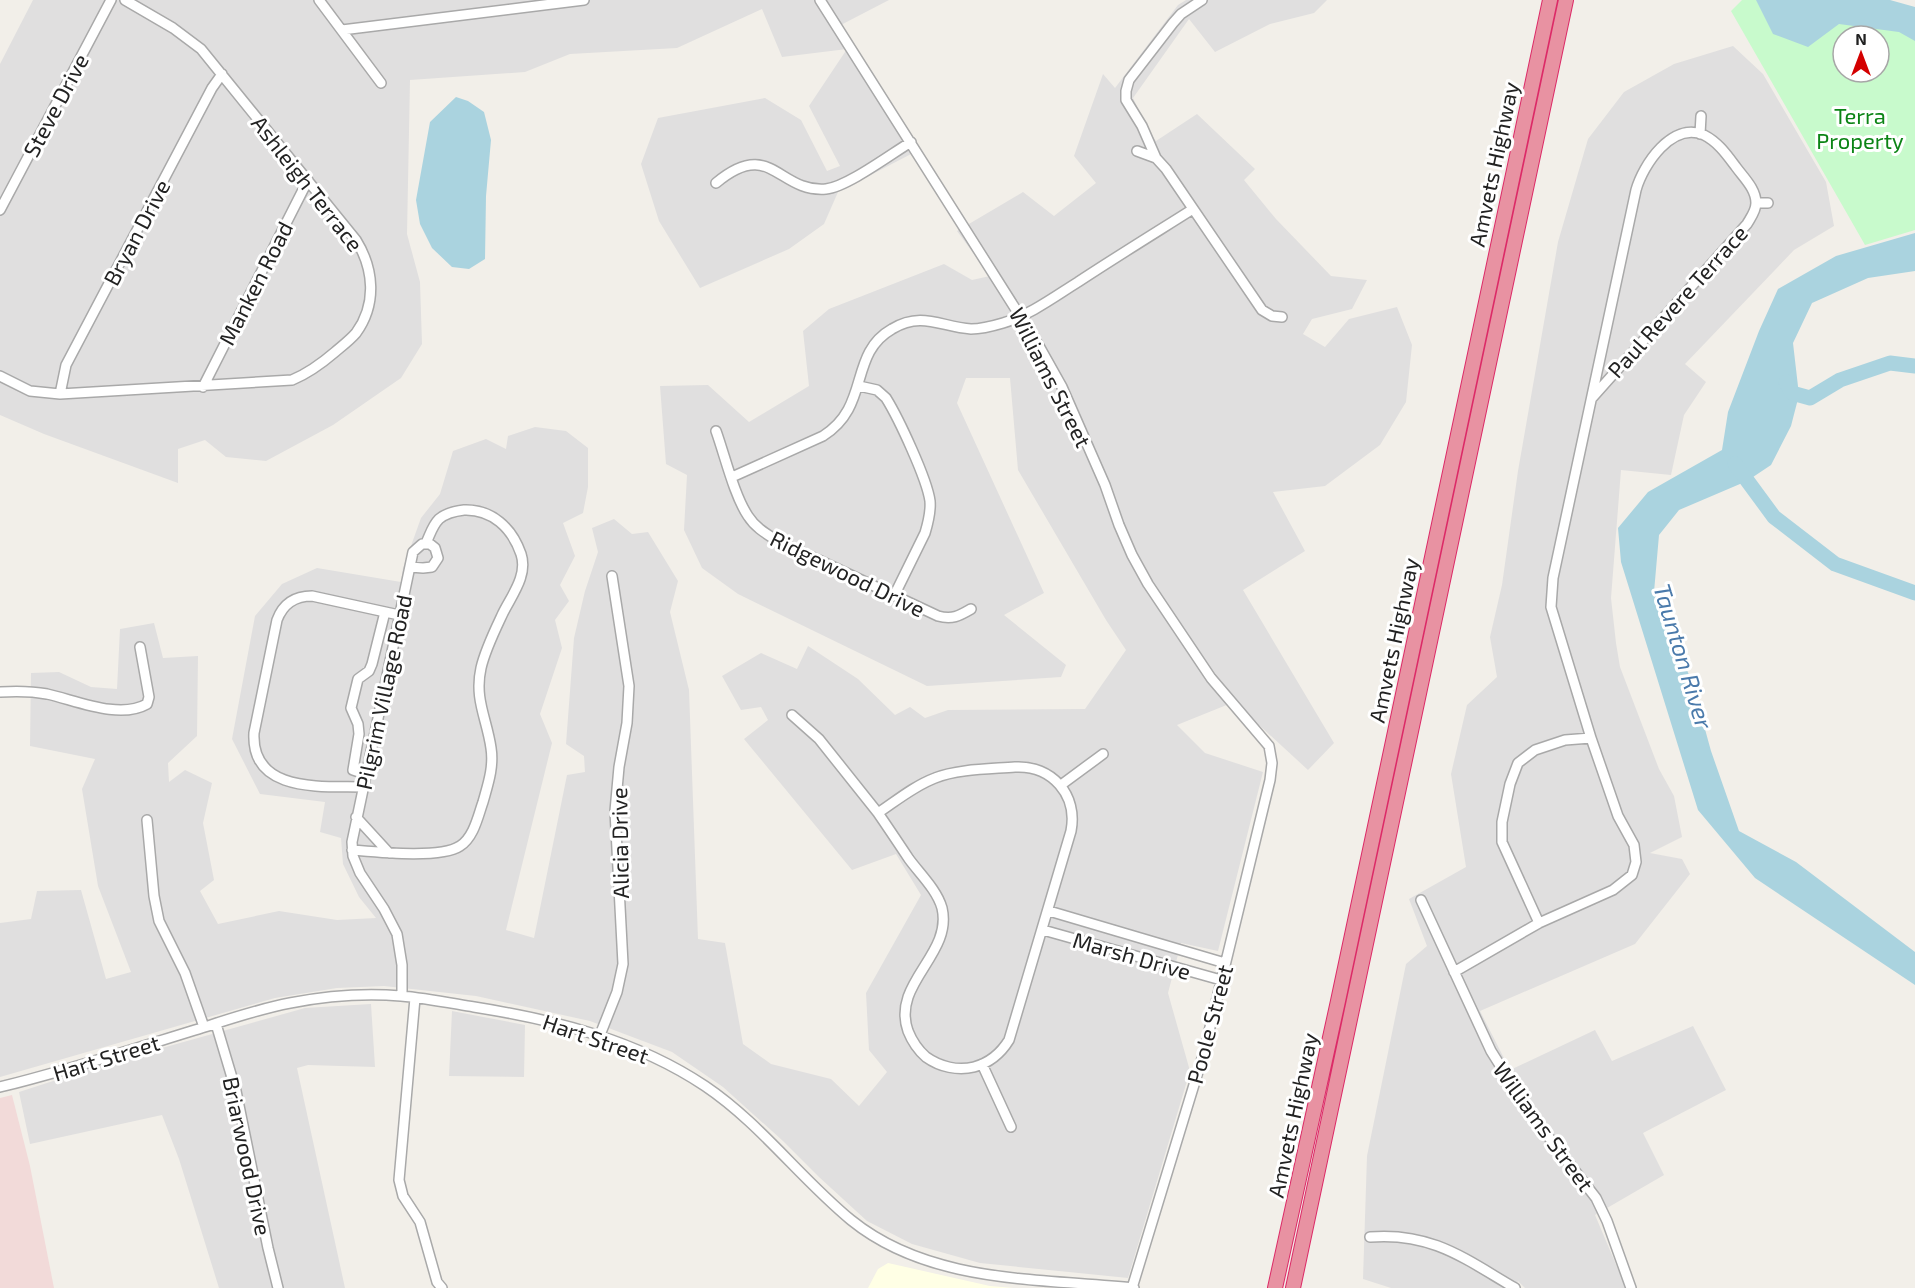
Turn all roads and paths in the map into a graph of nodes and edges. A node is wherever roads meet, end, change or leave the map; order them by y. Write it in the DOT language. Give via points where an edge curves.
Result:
graph roads {
  1 [pos="111,0"];
  2 [pos="125,0"];
  3 [pos="319,0"];
  4 [pos="584,0"];
  5 [pos="820,0"];
  6 [pos="1202,0"];
  7 [pos="1550,0"];
  8 [pos="1566,0"];
  9 [pos="342,30"];
  10 [pos="222,74"];
  11 [pos="381,82"];
  12 [pos="1701,116"];
  13 [pos="1700,134"];
  14 [pos="910,142"];
  15 [pos="1137,151"];
  16 [pos="1156,158"];
  17 [pos="308,180"];
  18 [pos="716,183"];
  19 [pos="1768,202"];
  20 [pos="1756,203"];
  21 [pos="1193,209"];
  22 [pos="0,210"];
  23 [pos="1023,316"];
  24 [pos="1282,317"];
  25 [pos="0,376"];
  26 [pos="859,386"];
  27 [pos="202,387"];
  28 [pos="60,394"];
  29 [pos="1592,398"];
  30 [pos="716,431"];
  31 [pos="732,477"];
  32 [pos="426,543"];
  33 [pos="410,567"];
  34 [pos="612,576"];
  35 [pos="894,596"];
  36 [pos="971,609"];
  37 [pos="385,612"];
  38 [pos="399,615"];
  39 [pos="140,647"];
  40 [pos="0,693"];
  41 [pos="792,715"];
  42 [pos="1591,738"];
  43 [pos="1103,754"];
  44 [pos="1272,756"];
  45 [pos="365,774"];
  46 [pos="1061,785"];
  47 [pos="362,787"];
  48 [pos="878,813"];
  49 [pos="356,817"];
  50 [pos="147,820"];
  51 [pos="352,850"];
  52 [pos="389,853"];
  53 [pos="1421,900"];
  54 [pos="1049,911"];
  55 [pos="1539,923"];
  56 [pos="1043,930"];
  57 [pos="1225,963"];
  58 [pos="1454,972"];
  59 [pos="1221,980"];
  60 [pos="402,996"];
  61 [pos="415,998"];
  62 [pos="216,1024"];
  63 [pos="204,1028"];
  64 [pos="600,1035"];
  65 [pos="982,1064"];
  66 [pos="0,1087"];
  67 [pos="1011,1127"];
  68 [pos="1370,1237"];
  69 [pos="279,1288"];
  70 [pos="442,1288"];
  71 [pos="1133,1288"];
  72 [pos="1275,1288"];
  73 [pos="1293,1288"];
  74 [pos="1515,1288"];
  75 [pos="1631,1288"];
  1 -- 22 [label="street, Steve Drive"];
  2 -- 10 [label="street, Ashleigh Terrace" via="192,40"];
  3 -- 9 [label="street"];
  4 -- 9 [label="street"];
  5 -- 14 [label="street, Williams Street"];
  6 -- 16 [label="street" via="1173,23 1126,86 1126,100"];
  7 -- 72 [label="highway, Amvets Highway"];
  8 -- 73 [label="highway, Amvets Highway"];
  9 -- 11 [label="street"];
  10 -- 17 [label="street, Ashleigh Terrace"];
  10 -- 28 [label="street, Bryan Drive" via="66,365"];
  12 -- 13 [label="street"];
  13 -- 20 [label="street, Paul Revere Terrace" via="1721,148 1752,189"];
  13 -- 29 [label="street, Paul Revere Terrace" via="1684,134 1663,146 1638,181"];
  14 -- 18 [label="street" via="842,184 827,189 801,185 771,168 750,165 732,170"];
  14 -- 23 [label="street, Williams Street"];
  15 -- 16 [label="street"];
  16 -- 21 [label="street"];
  17 -- 27 [label="street, Manken Road"];
  17 -- 27 [label="street, Ashleigh Terrace" via="363,251 371,297 363,321 346,342 303,375 277,382"];
  19 -- 20 [label="street"];
  20 -- 29 [label="street, Paul Revere Terrace" via="1747,224"];
  21 -- 23 [label="street"];
  21 -- 24 [label="street" via="1262,310"];
  23 -- 26 [label="street" via="980,328 926,320 901,324 870,350"];
  23 -- 44 [label="street, Williams Street" via="1062,387 1140,569 1211,678 1262,736"];
  25 -- 28 [label="street, Ashleigh Terrace" via="30,391"];
  26 -- 31 [label="street" via="835,428"];
  26 -- 35 [label="street" via="877,390 886,398 930,500 925,533"];
  27 -- 28 [label="street, Ashleigh Terrace"];
  29 -- 42 [label="street, Paul Revere Terrace" via="1551,597"];
  30 -- 31 [label="street, Ridgewood Drive"];
  31 -- 35 [label="street, Ridgewood Drive" via="747,514 764,533"];
  32 -- 33 [label="street, Pilgrim Village Road" via="415,549"];
  32 -- 33 [label="street, Pilgrim Village Road" via="437,551 437,561 428,568"];
  32 -- 52 [label="street, Pilgrim Village Road" via="433,526 444,516 460,510 478,511 495,517 508,530 520,552 522,569 481,670 479,697 491,749 491,769 473,828 466,841 453,849"];
  33 -- 38 [label="street, Pilgrim Village Road"];
  34 -- 64 [label="street, Alicia Drive" via="629,686 615,811 623,964"];
  35 -- 36 [label="street, Ridgewood Drive" via="943,618 958,617"];
  37 -- 38 [label="street"];
  37 -- 45 [label="street" via="372,664 358,679 351,708 359,734 353,770"];
  37 -- 47 [label="street" via="312,596 296,598 283,607 254,733 258,759 285,781"];
  38 -- 45 [label="street, Pilgrim Village Road"];
  39 -- 40 [label="street" via="149,697 142,707 122,710 47,694"];
  41 -- 48 [label="street" via="819,739"];
  42 -- 55 [label="street" via="1565,740 1535,750 1518,763 1510,784 1502,842"];
  42 -- 55 [label="street, Paul Revere Terrace" via="1618,816 1634,845 1635,866 1627,881 1613,890"];
  43 -- 46 [label="street"];
  44 -- 57 [label="street, Poole Street" via="1270,780"];
  45 -- 47 [label="street, Pilgrim Village Road"];
  46 -- 48 [label="street" via="1043,772 1027,767 947,774 928,781"];
  46 -- 54 [label="street" via="1070,801 1072,825"];
  47 -- 49 [label="street, Pilgrim Village Road"];
  48 -- 65 [label="street" via="939,900 943,913 938,944 906,1000 908,1033 920,1051 939,1064 960,1068"];
  49 -- 51 [label="street, Pilgrim Village Road"];
  49 -- 52 [label="street, Pilgrim Village Road"];
  50 -- 63 [label="street" via="159,921 185,974"];
  51 -- 52 [label="street, Pilgrim Village Road"];
  51 -- 60 [label="street, Pilgrim Village Road" via="360,873 397,934"];
  53 -- 58 [label="street, Williams Street"];
  54 -- 56 [label="street"];
  54 -- 57 [label="street, Marsh Drive"];
  55 -- 58 [label="street, Paul Revere Terrace"];
  56 -- 59 [label="street, Marsh Drive"];
  56 -- 65 [label="street" via="1012,1035 1000,1052"];
  57 -- 59 [label="street, Poole Street"];
  58 -- 75 [label="street, Williams Street" via="1484,1037 1522,1102 1596,1198"];
  59 -- 71 [label="street, Poole Street" via="1204,1052"];
  60 -- 61 [label="street, Hart Street"];
  60 -- 62 [label="street, Hart Street" via="308,1000"];
  61 -- 64 [label="street, Hart Street" via="527,1016"];
  61 -- 70 [label="street" via="399,1180 403,1196 420,1222"];
  62 -- 63 [label="street, Hart Street"];
  62 -- 69 [label="street, Briarwood Drive" via="237,1099 267,1248"];
  63 -- 66 [label="street, Hart Street"];
  64 -- 71 [label="street, Hart Street" via="674,1067 721,1097 846,1215 904,1251 978,1274"];
  65 -- 67 [label="street"];
  68 -- 74 [label="street" via="1409,1237 1431,1242"];
}
